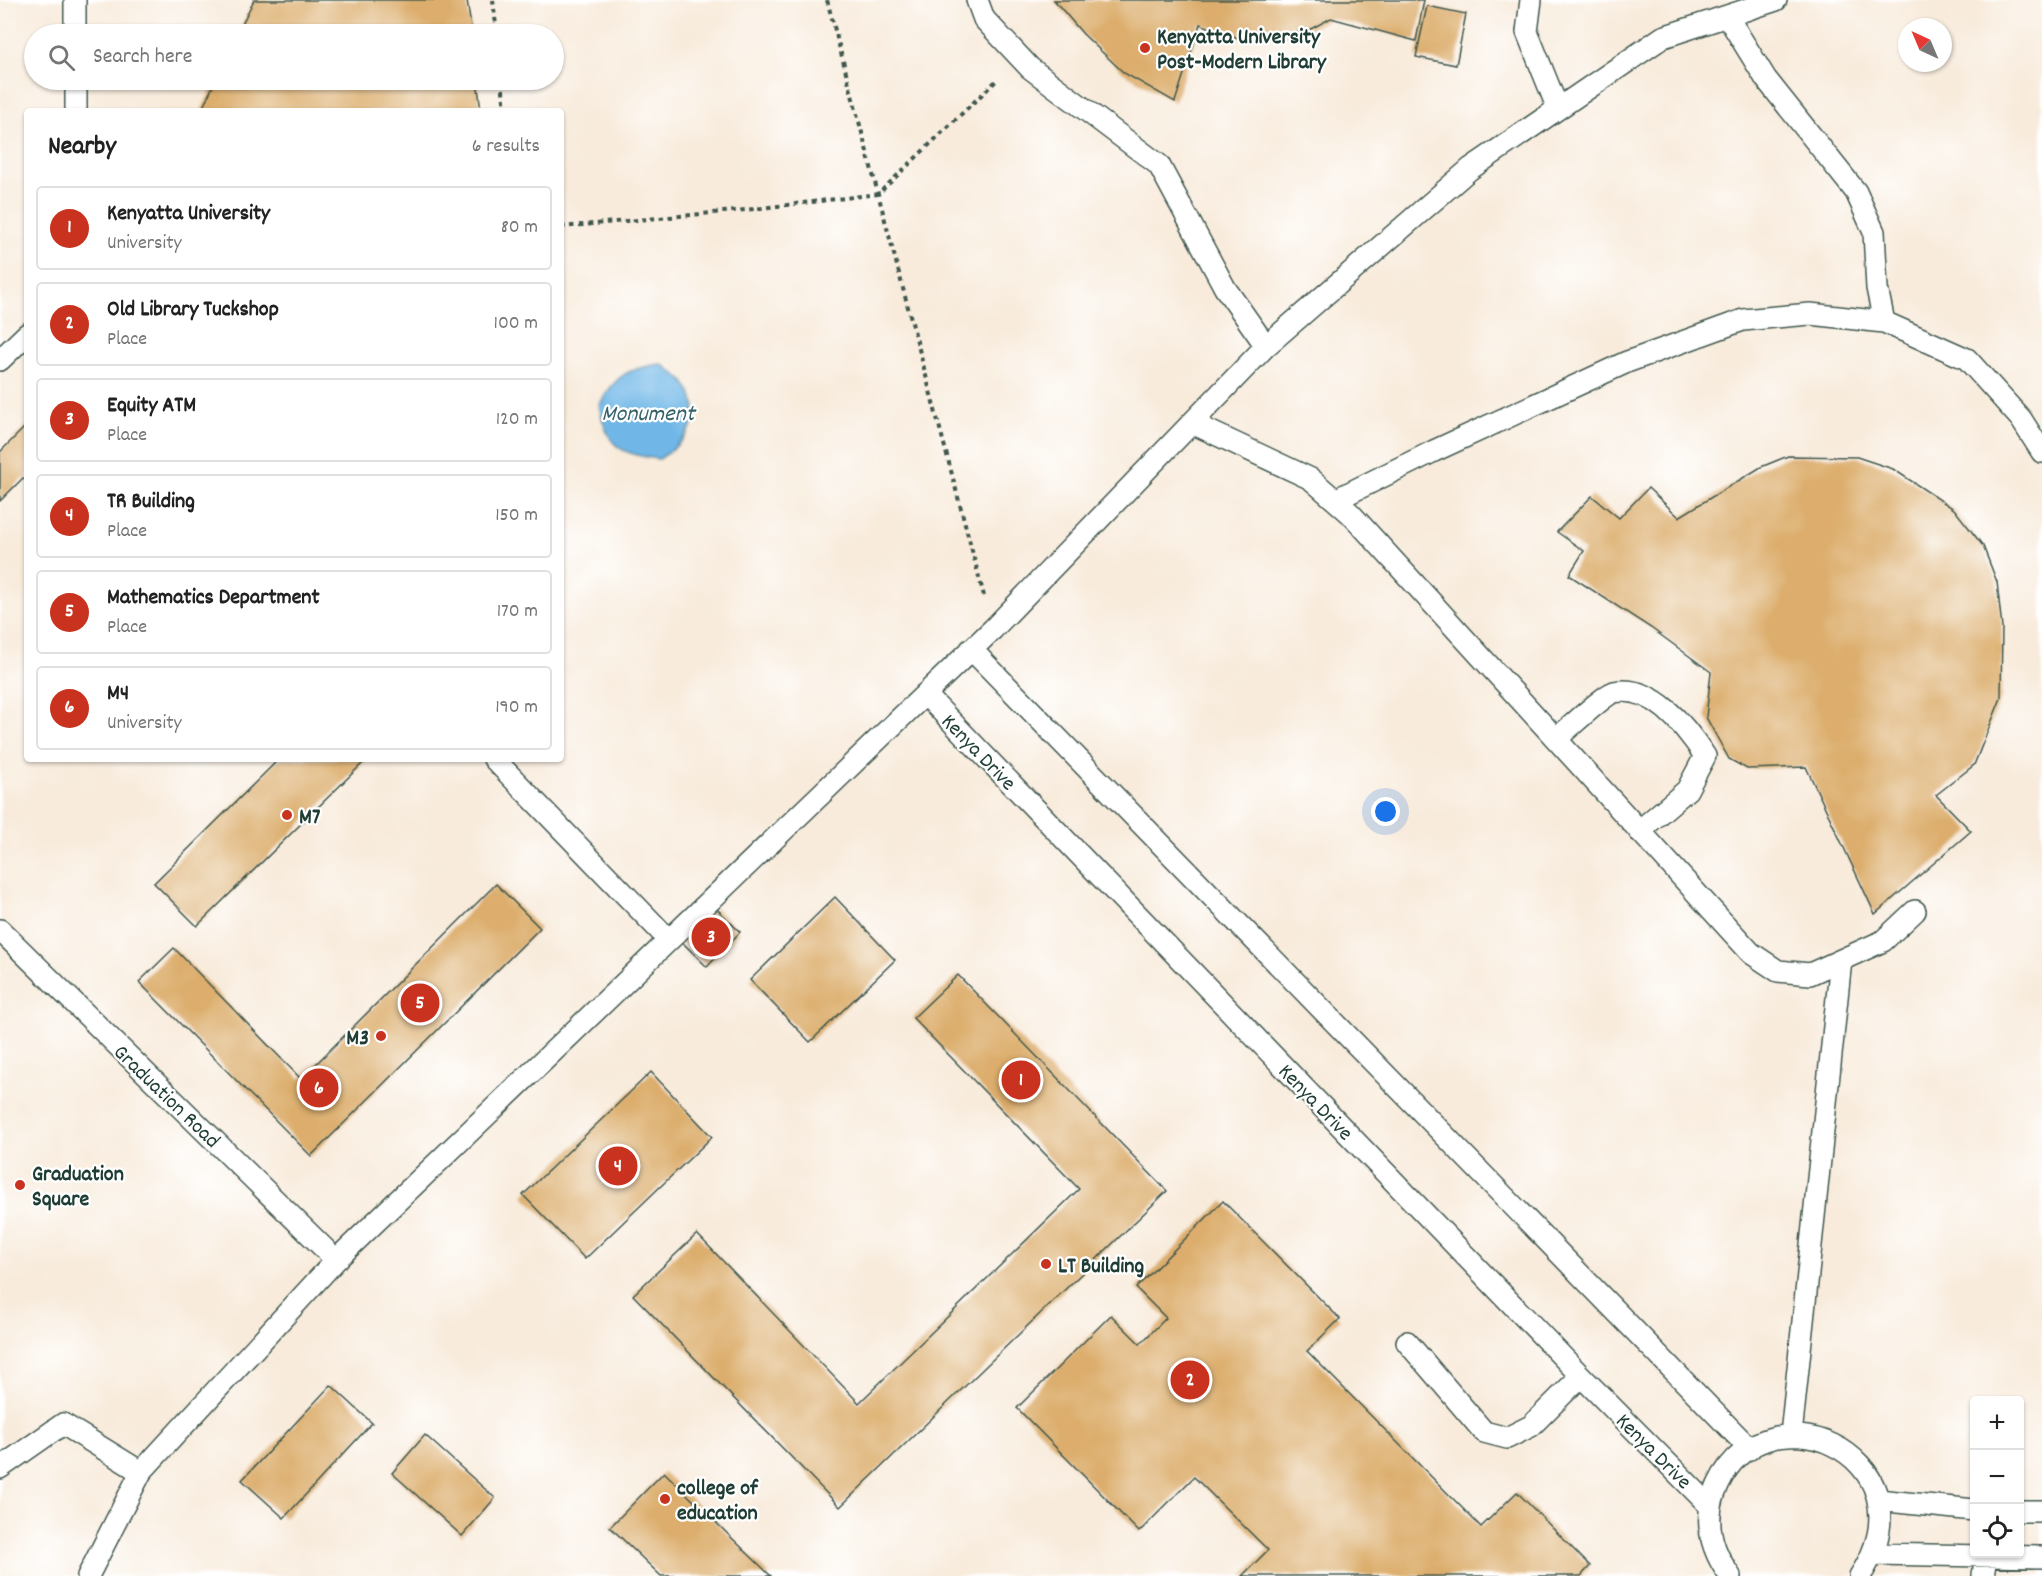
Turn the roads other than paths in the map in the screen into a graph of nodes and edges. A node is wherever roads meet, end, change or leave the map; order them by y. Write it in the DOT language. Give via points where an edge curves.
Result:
graph roads {
  1 [pos="75,0"];
  2 [pos="977,0"];
  3 [pos="1531,0"];
  4 [pos="1776,0"];
  5 [pos="1727,16"];
  6 [pos="75,24"];
  7 [pos="76,90"];
  8 [pos="76,108"];
  9 [pos="1558,109"];
  10 [pos="1884,322"];
  11 [pos="24,337"];
  12 [pos="1266,346"];
  13 [pos="0,360"];
  14 [pos="1192,423"];
  15 [pos="2042,452"];
  16 [pos="1335,500"];
  17 [pos="971,649"];
  18 [pos="925,694"];
  19 [pos="1556,739"];
  20 [pos="497,762"];
  21 [pos="1639,831"];
  22 [pos="1915,911"];
  23 [pos="0,930"];
  24 [pos="669,940"];
  25 [pos="1841,960"];
  26 [pos="336,1260"];
  27 [pos="1407,1342"];
  28 [pos="1581,1376"];
  29 [pos="1791,1435"];
  30 [pos="1750,1449"];
  31 [pos="0,1468"];
  32 [pos="141,1472"];
  33 [pos="1878,1500"];
  34 [pos="1710,1506"];
  35 [pos="1970,1510"];
  36 [pos="2024,1511"];
  37 [pos="2042,1511"];
  38 [pos="1874,1554"];
  39 [pos="2042,1557"];
  40 [pos="1984,1566"];
  41 [pos="88,1576"];
  42 [pos="1730,1576"];
  43 [pos="1860,1576"];
  1 -- 6 [label="lane"];
  2 -- 12 [label="lane" via="984,19 1021,58 1159,165 1225,288"];
  3 -- 9 [label="lane" via="1527,32"];
  4 -- 5 [label="lane"];
  5 -- 9 [label="lane" via="1664,37"];
  5 -- 10 [label="lane" via="1766,78 1856,192 1874,232 1877,288"];
  7 -- 8 [label="lane"];
  9 -- 12 [label="lane" via="1470,169"];
  10 -- 15 [label="lane" via="1966,359 2021,419"];
  10 -- 16 [label="lane" via="1810,314 1743,320 1627,362"];
  11 -- 13 [label="lane"];
  12 -- 14 [label="lane"];
  14 -- 16 [label="lane" via="1311,479"];
  14 -- 17 [label="lane"];
  16 -- 19 [label="lane"];
  17 -- 18 [label="lane"];
  17 -- 30 [label="lane"];
  18 -- 24 [label="lane"];
  18 -- 28 [label="lane, Kenya Drive"];
  19 -- 21 [label="lane"];
  19 -- 21 [label="lane" via="1613,692 1640,692 1691,734 1705,756 1688,790"];
  20 -- 24 [label="lane"];
  21 -- 25 [label="lane" via="1751,953 1778,970 1810,974"];
  22 -- 25 [label="lane" via="1884,941"];
  23 -- 26 [label="lane, Graduation Road"];
  24 -- 26 [label="lane"];
  25 -- 29 [label="lane"];
  26 -- 32 [label="lane"];
  27 -- 28 [label="lane" via="1484,1432 1507,1438 1531,1426"];
  28 -- 34 [label="lane, Kenya Drive"];
  29 -- 30 [label="lane"];
  29 -- 33 [label="lane" via="1820,1438 1846,1451 1866,1473"];
  30 -- 34 [label="lane" via="1719,1479"];
  31 -- 32 [label="lane" via="63,1424"];
  32 -- 41 [label="lane"];
  33 -- 35 [label="lane"];
  33 -- 38 [label="lane" via="1880,1527"];
  34 -- 42 [label="lane" via="1709,1533 1718,1560"];
  36 -- 37 [label="lane"];
  38 -- 40 [label="lane"];
  38 -- 43 [label="lane"];
  39 -- 40 [label="lane"];
}
